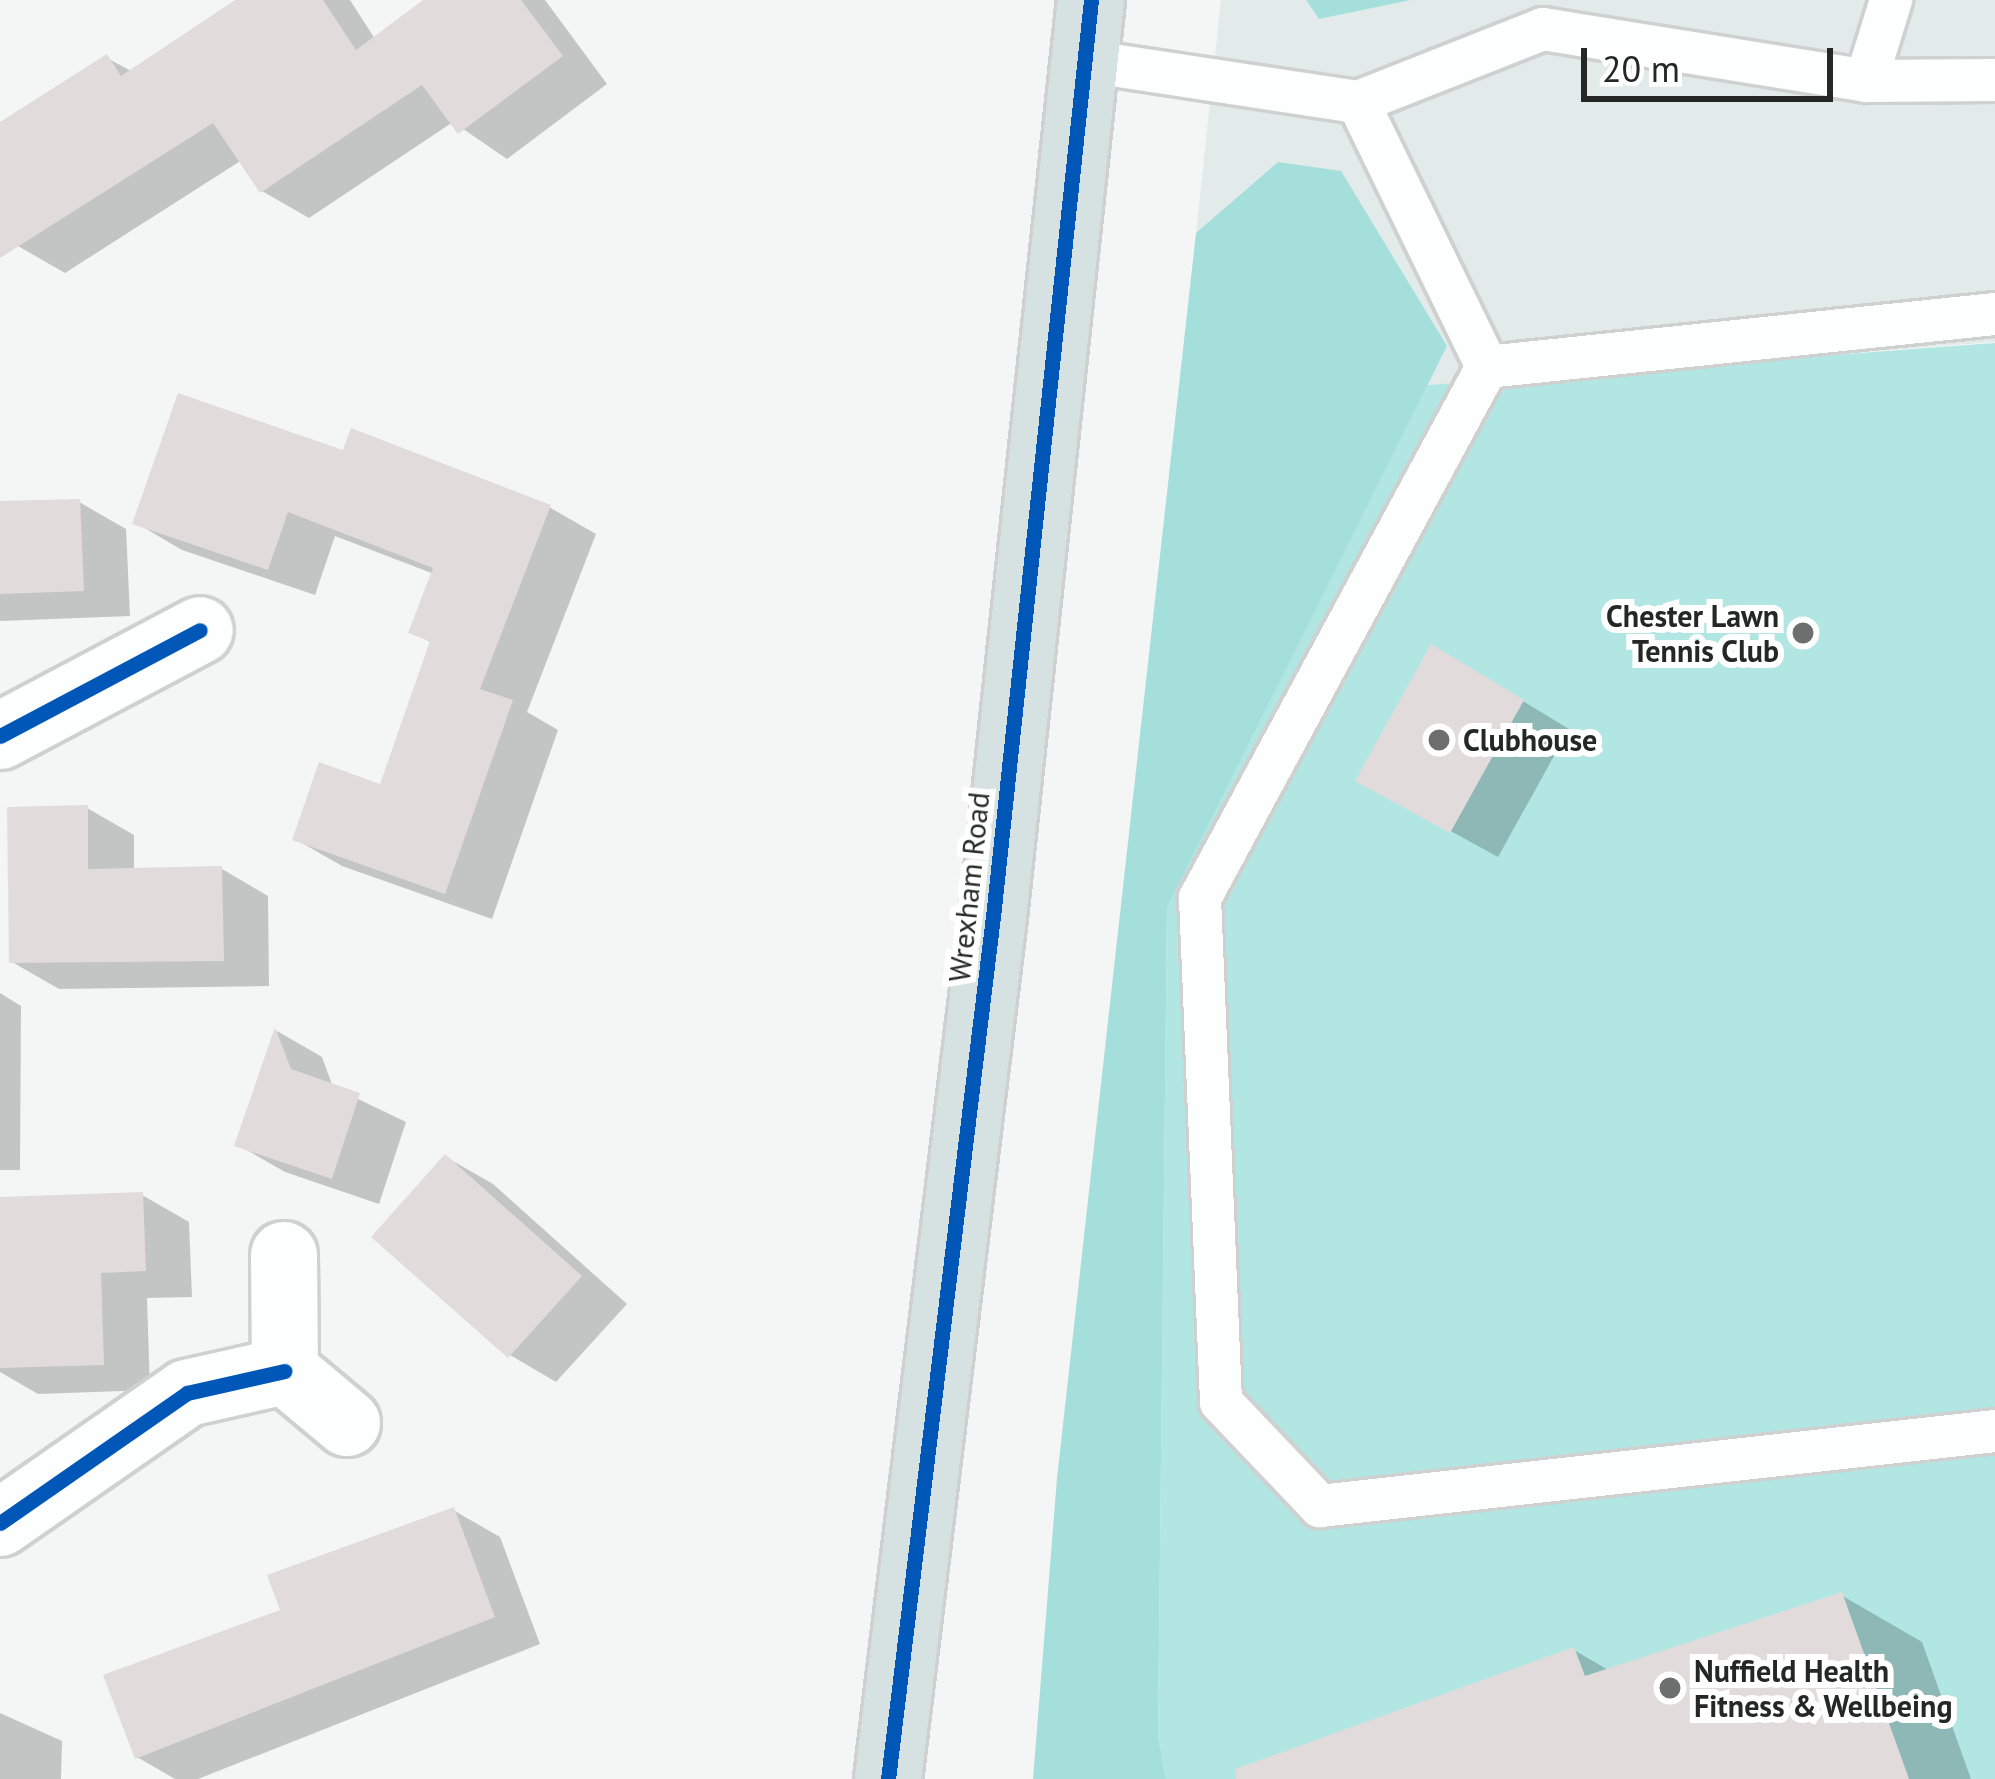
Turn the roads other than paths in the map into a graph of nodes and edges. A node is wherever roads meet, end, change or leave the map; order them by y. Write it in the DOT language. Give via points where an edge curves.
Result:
graph roads {
  1 [pos="1891,0"];
  2 [pos="1089,30"];
  3 [pos="1995,80"];
  4 [pos="1865,81"];
  5 [pos="1358,102"];
  6 [pos="1995,314"];
  7 [pos="1486,367"];
  8 [pos="200,630"];
  9 [pos="0,736"];
  10 [pos="284,1255"];
  11 [pos="285,1371"];
  12 [pos="346,1423"];
  13 [pos="1995,1431"];
  14 [pos="0,1523"];
  15 [pos="888,1779"];
  1 -- 4 [label="lane"];
  2 -- 5 [label="lane"];
  2 -- 15 [label="highway, Wrexham Road"];
  3 -- 4 [label="lane"];
  4 -- 5 [label="lane" via="1543,29"];
  5 -- 7 [label="lane"];
  6 -- 7 [label="lane"];
  7 -- 13 [label="lane" via="1200,898 1221,1402 1320,1506"];
  8 -- 9 [label="street"];
  10 -- 11 [label="street"];
  11 -- 12 [label="street"];
  11 -- 14 [label="street" via="188,1393"];
}
